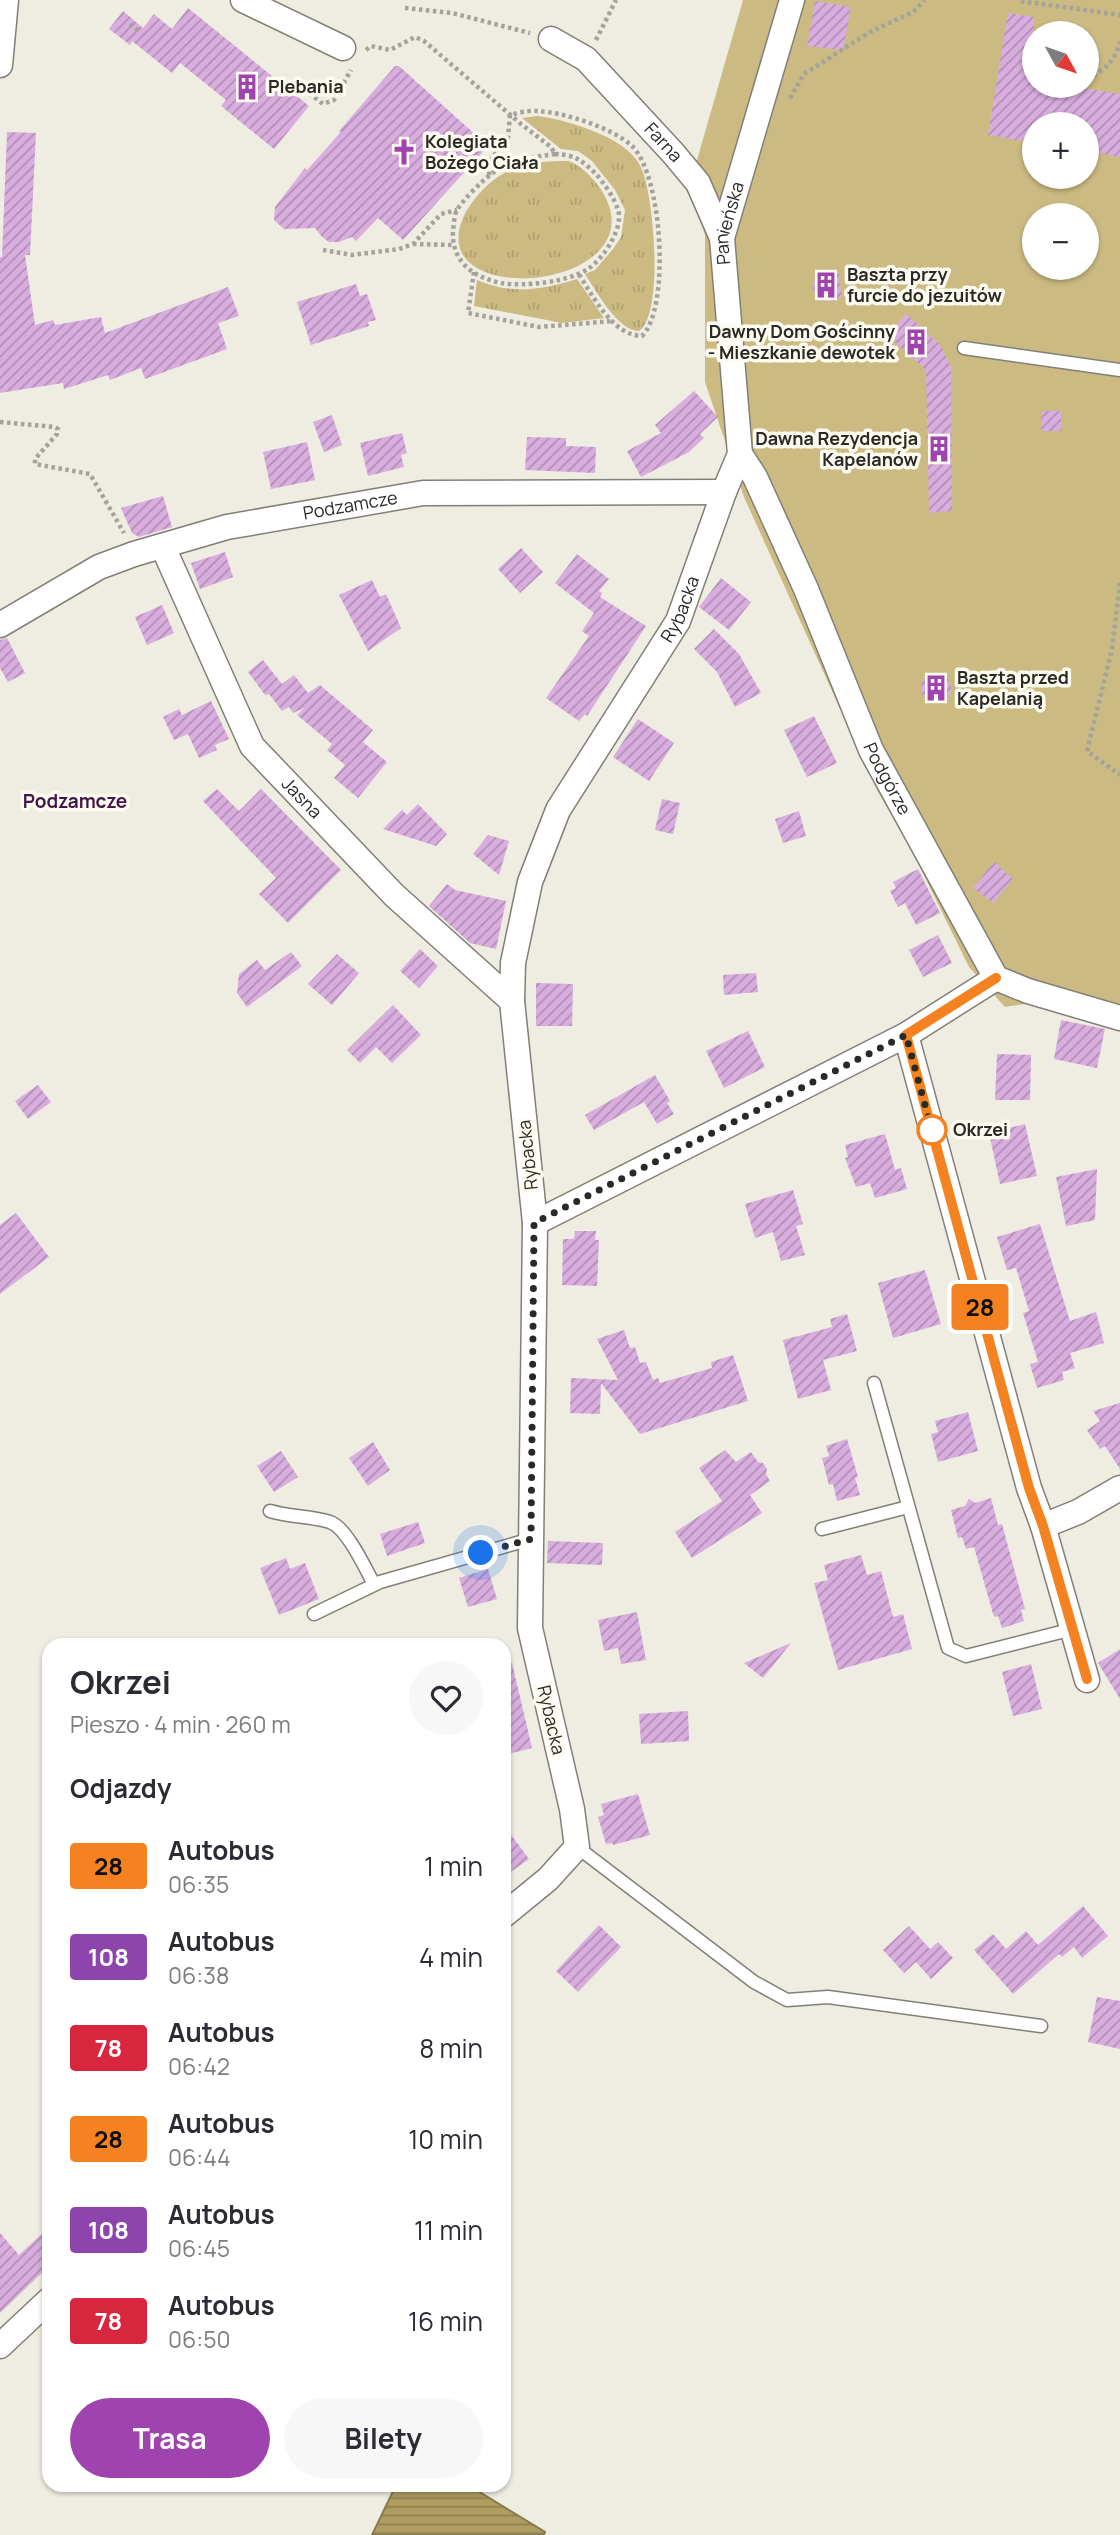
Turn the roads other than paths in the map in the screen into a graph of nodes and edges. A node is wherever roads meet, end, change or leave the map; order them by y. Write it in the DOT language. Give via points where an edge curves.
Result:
graph roads {
  1 [pos="6,0"];
  2 [pos="243,0"];
  3 [pos="792,0"];
  4 [pos="551,39"];
  5 [pos="351,57"];
  6 [pos="0,62"];
  7 [pos="722,238"];
  8 [pos="964,348"];
  9 [pos="1120,370"];
  10 [pos="740,454"];
  11 [pos="724,492"];
  12 [pos="163,547"];
  13 [pos="0,625"];
  14 [pos="996,978"];
  15 [pos="512,1000"];
  16 [pos="1120,1018"];
  17 [pos="906,1035"];
  18 [pos="534,1223"];
  19 [pos="874,1382"];
  20 [pos="1120,1488"];
  21 [pos="908,1507"];
  22 [pos="270,1511"];
  23 [pos="1043,1526"];
  24 [pos="822,1529"];
  25 [pos="531,1539"];
  26 [pos="374,1584"];
  27 [pos="314,1614"];
  28 [pos="1073,1629"];
  29 [pos="1087,1679"];
  30 [pos="577,1847"];
  31 [pos="511,1908"];
  32 [pos="1041,2026"];
  33 [pos="42,2307"];
  34 [pos="0,2346"];
  1 -- 6 [label="street"];
  2 -- 5 [label="street"];
  3 -- 7 [label="street, Panieńska"];
  4 -- 7 [label="street, Farna" via="586,59 639,114 698,184"];
  7 -- 10 [label="street, Panieńska"];
  8 -- 9 [label="lane"];
  10 -- 11 [label="street, Rybacka"];
  10 -- 14 [label="street, Podgórze" via="806,589 872,750"];
  11 -- 12 [label="street, Podzamcze" via="422,493 227,527"];
  11 -- 15 [label="street, Rybacka" via="678,621 558,810 530,883 513,962"];
  12 -- 13 [label="street, Podzamcze" via="99,567"];
  12 -- 15 [label="street, Jasna" via="252,746 394,895"];
  14 -- 16 [label="street"];
  14 -- 17 [label="street"];
  15 -- 18 [label="street, Rybacka"];
  17 -- 18 [label="street"];
  17 -- 23 [label="street"];
  18 -- 25 [label="street, Rybacka"];
  19 -- 21 [label="lane"];
  20 -- 23 [label="street"];
  21 -- 24 [label="lane"];
  21 -- 28 [label="lane" via="948,1648 966,1656"];
  22 -- 26 [label="lane" via="331,1522 342,1531"];
  23 -- 28 [label="street"];
  25 -- 26 [label="lane"];
  25 -- 30 [label="street, Rybacka" via="530,1628"];
  26 -- 27 [label="lane"];
  28 -- 29 [label="street"];
  30 -- 31 [label="street" via="548,1879"];
  30 -- 32 [label="lane" via="754,1982 787,2000 828,1997"];
  33 -- 34 [label="street"];
}
